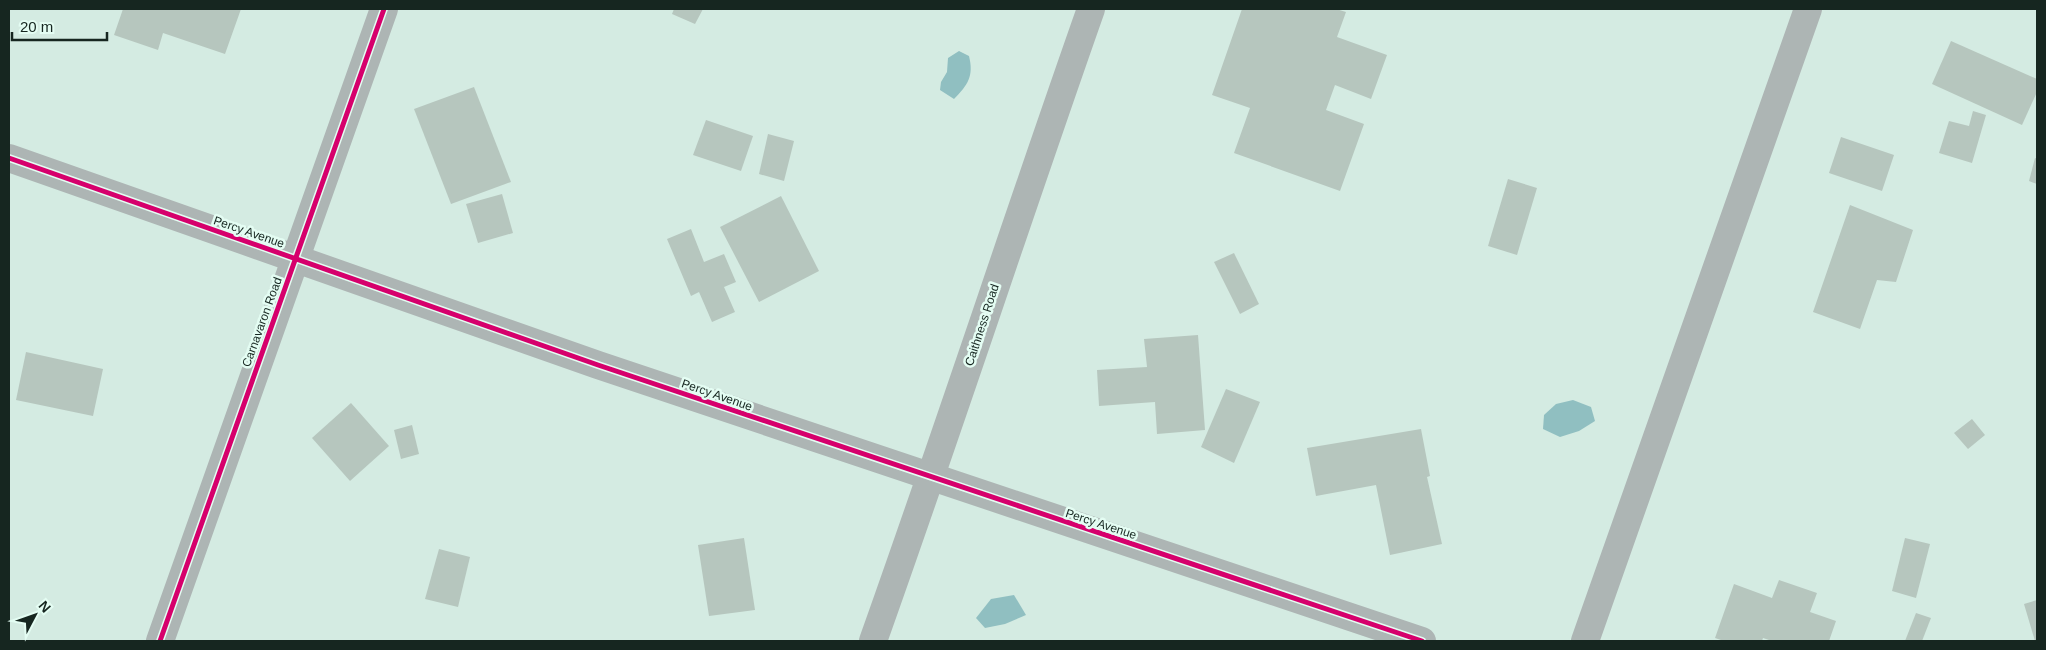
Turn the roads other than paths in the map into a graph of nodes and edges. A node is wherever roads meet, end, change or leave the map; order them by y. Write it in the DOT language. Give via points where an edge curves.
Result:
graph roads {
  1 [pos="384,9"];
  2 [pos="1091,9"];
  3 [pos="1808,9"];
  4 [pos="9,158"];
  5 [pos="295,259"];
  6 [pos="931,478"];
  7 [pos="160,641"];
  8 [pos="873,641"];
  9 [pos="1422,641"];
  10 [pos="1585,641"];
  1 -- 5 [label="street, Carnavaron Road"];
  2 -- 6 [label="street, Caithness Road"];
  3 -- 10 [label="street"];
  4 -- 5 [label="street, Percy Avenue"];
  5 -- 6 [label="street, Percy Avenue"];
  5 -- 7 [label="street, Carnavaron Road"];
  6 -- 8 [label="street, Caithness Road"];
  6 -- 9 [label="street, Percy Avenue"];
}
